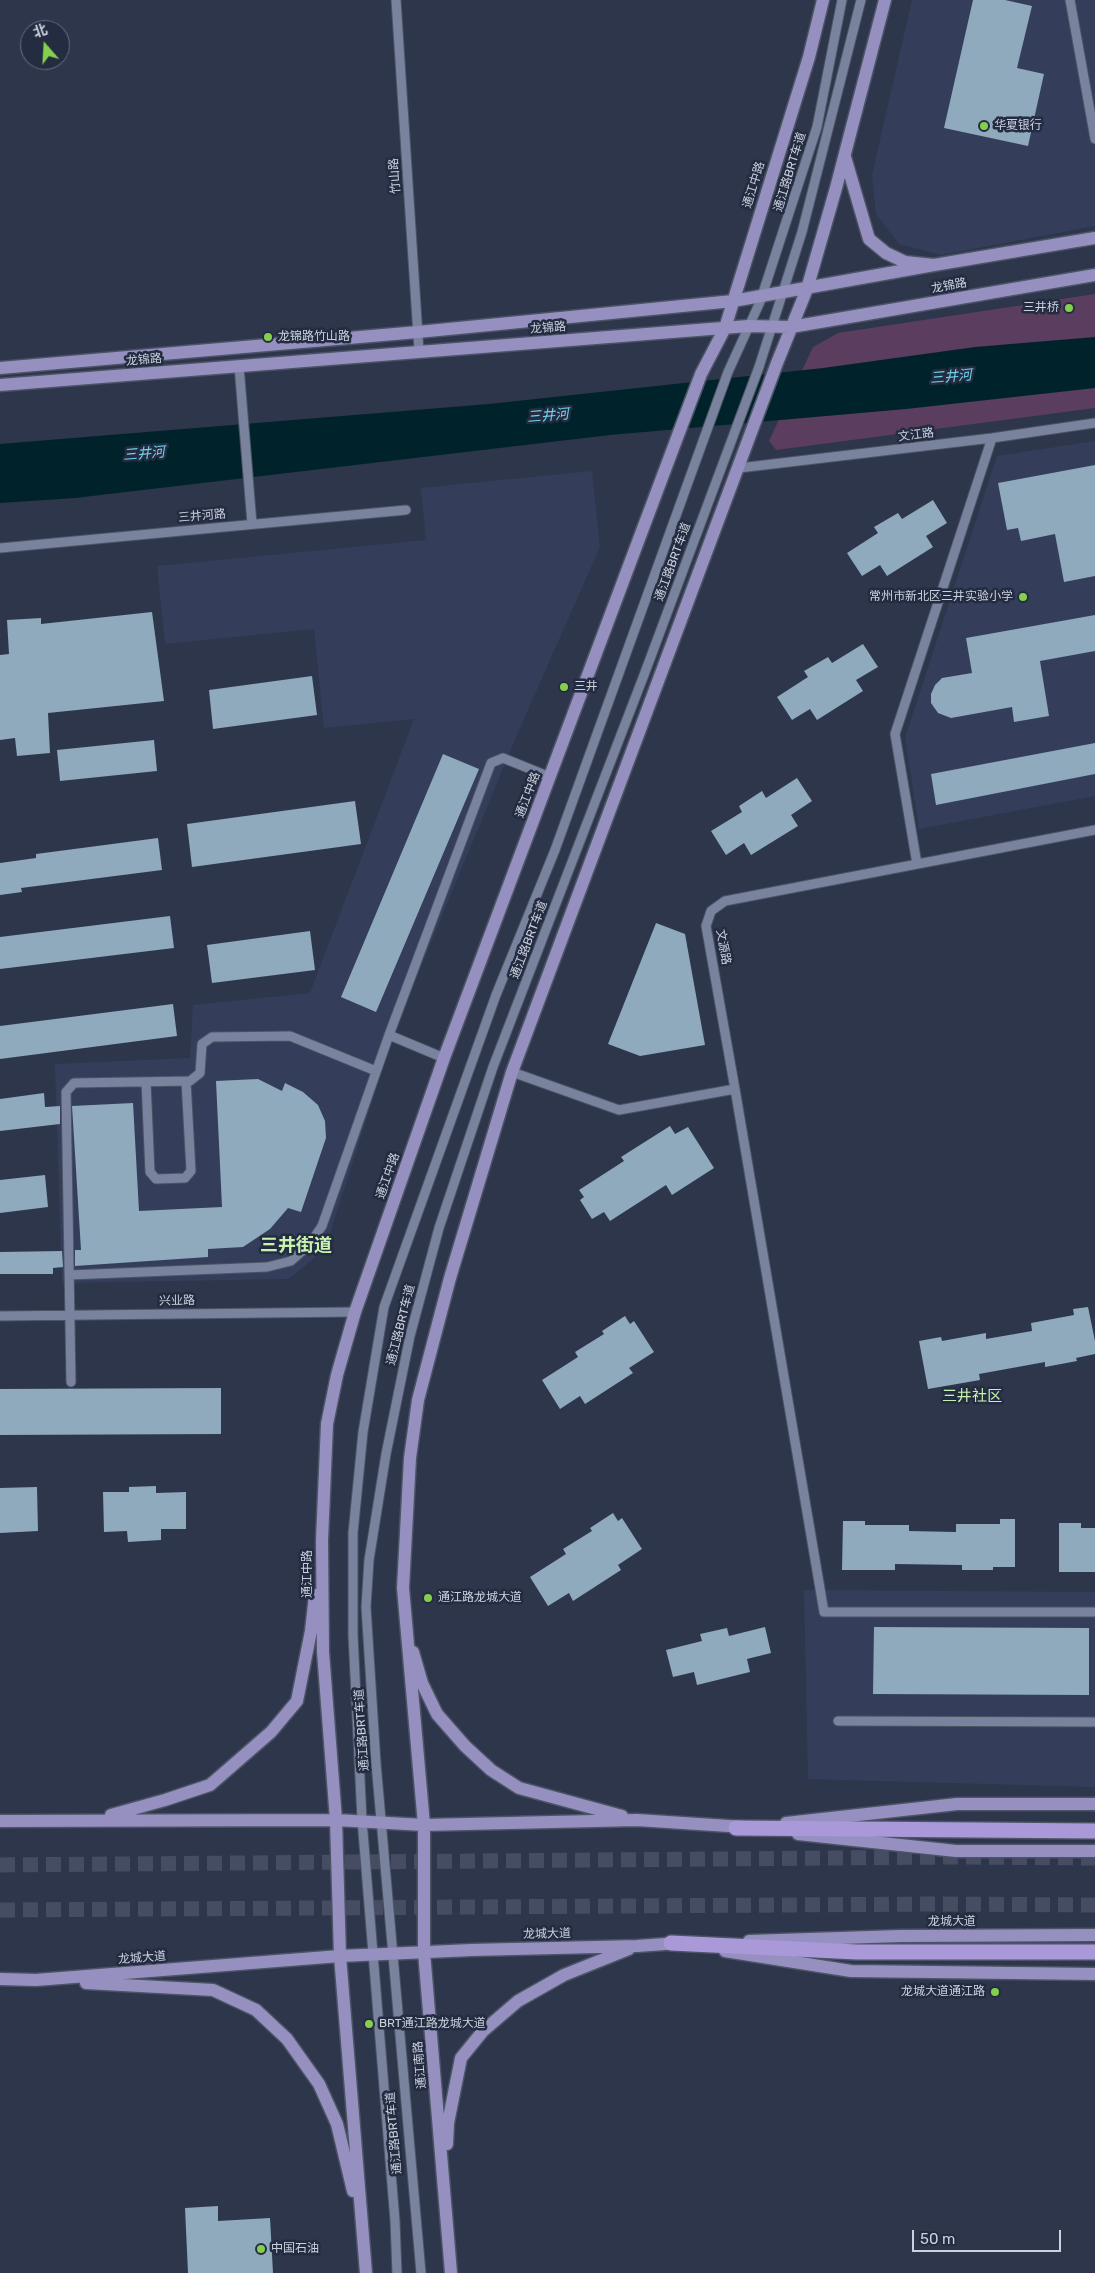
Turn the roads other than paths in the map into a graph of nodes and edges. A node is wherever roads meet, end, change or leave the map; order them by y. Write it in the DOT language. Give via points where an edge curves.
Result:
graph roads {
  1 [pos="396,0"];
  2 [pos="822,0"];
  3 [pos="842,0"];
  4 [pos="861,0"];
  5 [pos="1070,0"];
  6 [pos="883,3"];
  7 [pos="1095,139"];
  8 [pos="844,155"];
  9 [pos="1095,238"];
  10 [pos="934,265"];
  11 [pos="1095,275"];
  12 [pos="807,289"];
  13 [pos="784,293"];
  14 [pos="761,297"];
  15 [pos="733,301"];
  16 [pos="748,326"];
  17 [pos="771,326"];
  18 [pos="791,327"];
  19 [pos="725,328"];
  20 [pos="418,332"];
  21 [pos="419,351"];
  22 [pos="239,366"];
  23 [pos="0,368"];
  24 [pos="0,385"];
  25 [pos="1095,423"];
  26 [pos="992,438"];
  27 [pos="739,468"];
  28 [pos="406,510"];
  29 [pos="252,524"];
  30 [pos="0,548"];
  31 [pos="550,777"];
  32 [pos="1095,830"];
  33 [pos="917,864"];
  34 [pos="389,1035"];
  35 [pos="444,1058"];
  36 [pos="376,1071"];
  37 [pos="512,1072"];
  38 [pos="186,1081"];
  39 [pos="146,1082"];
  40 [pos="735,1089"];
  41 [pos="69,1275"];
  42 [pos="355,1312"];
  43 [pos="69,1315"];
  44 [pos="0,1316"];
  45 [pos="71,1382"];
  46 [pos="322,1540"];
  47 [pos="1095,1612"];
  48 [pos="406,1627"];
  49 [pos="838,1721"];
  50 [pos="1095,1722"];
  51 [pos="1095,1804"];
  52 [pos="94,1819"];
  53 [pos="336,1820"];
  54 [pos="362,1820"];
  55 [pos="637,1820"];
  56 [pos="0,1821"];
  57 [pos="382,1822"];
  58 [pos="424,1825"];
  59 [pos="736,1828"];
  60 [pos="1095,1831"];
  61 [pos="1095,1851"];
  62 [pos="1095,1935"];
  63 [pos="671,1943"];
  64 [pos="637,1946"];
  65 [pos="424,1952"];
  66 [pos="1095,1952"];
  67 [pos="392,1954"];
  68 [pos="340,1956"];
  69 [pos="374,1956"];
  70 [pos="1095,1974"];
  71 [pos="0,1979"];
  72 [pos="36,1980"];
  73 [pos="446,2211"];
  74 [pos="363,2232"];
  75 [pos="366,2273"];
  76 [pos="397,2273"];
  77 [pos="421,2273"];
  78 [pos="451,2273"];
  1 -- 20 [label="street, 竹山路"];
  2 -- 15 [label="main road, 通江中路" via="809,57"];
  3 -- 14 [label="street, 通江路BRT车道" via="817,127"];
  4 -- 13 [label="street, 通江路BRT车道"];
  5 -- 7 [label="street"];
  6 -- 8 [label="main road"];
  8 -- 10 [label="main road" via="869,239 886,254 906,262"];
  8 -- 12 [label="main road"];
  9 -- 10 [label="main road"];
  10 -- 12 [label="main road, 龙锦路"];
  11 -- 18 [label="main road, 龙锦路"];
  12 -- 13 [label="main road, 龙锦路"];
  12 -- 18 [label="main road"];
  13 -- 14 [label="main road, 龙锦路"];
  13 -- 17 [label="street, 通江路BRT车道"];
  14 -- 15 [label="main road, 龙锦路"];
  14 -- 16 [label="street, 通江路BRT车道"];
  15 -- 19 [label="main road, 通江中路"];
  15 -- 20 [label="main road, 龙锦路"];
  16 -- 17 [label="main road, 龙锦路"];
  16 -- 19 [label="main road, 龙锦路"];
  16 -- 54 [label="street, 通江路BRT车道" via="728,372 555,850 493,1004 384,1307 362,1432 353,1533 353,1635"];
  17 -- 18 [label="main road, 龙锦路"];
  17 -- 57 [label="street, 通江路BRT车道" via="759,367 644,675 493,1067 439,1228 410,1336 384,1464 369,1560 367,1598"];
  18 -- 27 [label="main road"];
  19 -- 21 [label="main road, 龙锦路"];
  19 -- 31 [label="main road, 通江中路" via="701,374"];
  20 -- 21 [label="street, 竹山路"];
  20 -- 23 [label="main road, 龙锦路"];
  21 -- 22 [label="main road, 龙锦路"];
  22 -- 24 [label="main road, 龙锦路"];
  22 -- 29 [label="street"];
  25 -- 26 [label="street, 文江路"];
  26 -- 27 [label="street, 文江路"];
  26 -- 33 [label="street" via="895,734"];
  27 -- 37 [label="main road"];
  28 -- 29 [label="street, 三井河路"];
  29 -- 30 [label="street, 三井河路"];
  31 -- 34 [label="street" via="503,758 491,763"];
  31 -- 35 [label="main road, 通江中路"];
  32 -- 33 [label="street, 文源路"];
  33 -- 40 [label="street, 文源路" via="725,900 711,911 706,926"];
  34 -- 35 [label="street"];
  34 -- 36 [label="street"];
  35 -- 42 [label="main road, 通江中路"];
  36 -- 38 [label="street" via="290,1036 212,1036 202,1044 200,1073"];
  36 -- 41 [label="street" via="322,1226 309,1245 291,1261 266,1267"];
  37 -- 40 [label="street" via="619,1110"];
  37 -- 48 [label="main road" via="450,1278 418,1400 410,1458 403,1588"];
  38 -- 39 [label="street"];
  38 -- 39 [label="street" via="191,1171 185,1178 156,1179 150,1172"];
  39 -- 41 [label="street" via="74,1083 66,1092"];
  40 -- 47 [label="street, 文源路" via="824,1612"];
  41 -- 43 [label="street"];
  42 -- 43 [label="street, 兴业路"];
  42 -- 46 [label="main road, 通江中路" via="327,1424"];
  43 -- 44 [label="street, 兴业路"];
  43 -- 45 [label="street"];
  46 -- 52 [label="main road" via="311,1631 297,1701 271,1732 210,1785"];
  46 -- 53 [label="main road, 通江中路" via="323,1652"];
  48 -- 55 [label="main road" via="422,1683 437,1714 491,1770 519,1788"];
  48 -- 58 [label="main road"];
  49 -- 50 [label="street"];
  51 -- 59 [label="main road" via="957,1804"];
  52 -- 53 [label="main road"];
  52 -- 56 [label="main road"];
  53 -- 54 [label="main road"];
  53 -- 68 [label="main road, 通江中路"];
  54 -- 57 [label="main road"];
  54 -- 69 [label="street, 通江路BRT车道"];
  55 -- 58 [label="main road"];
  55 -- 59 [label="main road"];
  57 -- 58 [label="main road"];
  57 -- 67 [label="street, 通江路BRT车道"];
  58 -- 65 [label="main road, 通江南路"];
  59 -- 60 [label="highway"];
  59 -- 61 [label="main road" via="956,1851"];
  62 -- 63 [label="main road, 龙城大道" via="901,1936"];
  63 -- 64 [label="main road, 龙城大道"];
  63 -- 66 [label="highway" via="857,1952"];
  63 -- 70 [label="main road" via="851,1971"];
  64 -- 65 [label="main road, 龙城大道"];
  64 -- 73 [label="main road" via="564,1975 518,2001 483,2031 461,2058 448,2123"];
  65 -- 67 [label="main road, 龙城大道"];
  65 -- 73 [label="main road, 通江南路"];
  67 -- 69 [label="main road, 龙城大道"];
  67 -- 77 [label="street, 通江路BRT车道"];
  68 -- 69 [label="main road, 龙城大道"];
  68 -- 72 [label="main road, 龙城大道"];
  68 -- 74 [label="main road"];
  69 -- 76 [label="street, 通江路BRT车道"];
  71 -- 72 [label="main road, 龙城大道"];
  72 -- 74 [label="main road" via="213,1990 256,2010 287,2039 319,2084 337,2124"];
  73 -- 78 [label="main road, 通江南路"];
  74 -- 75 [label="main road"];
}
